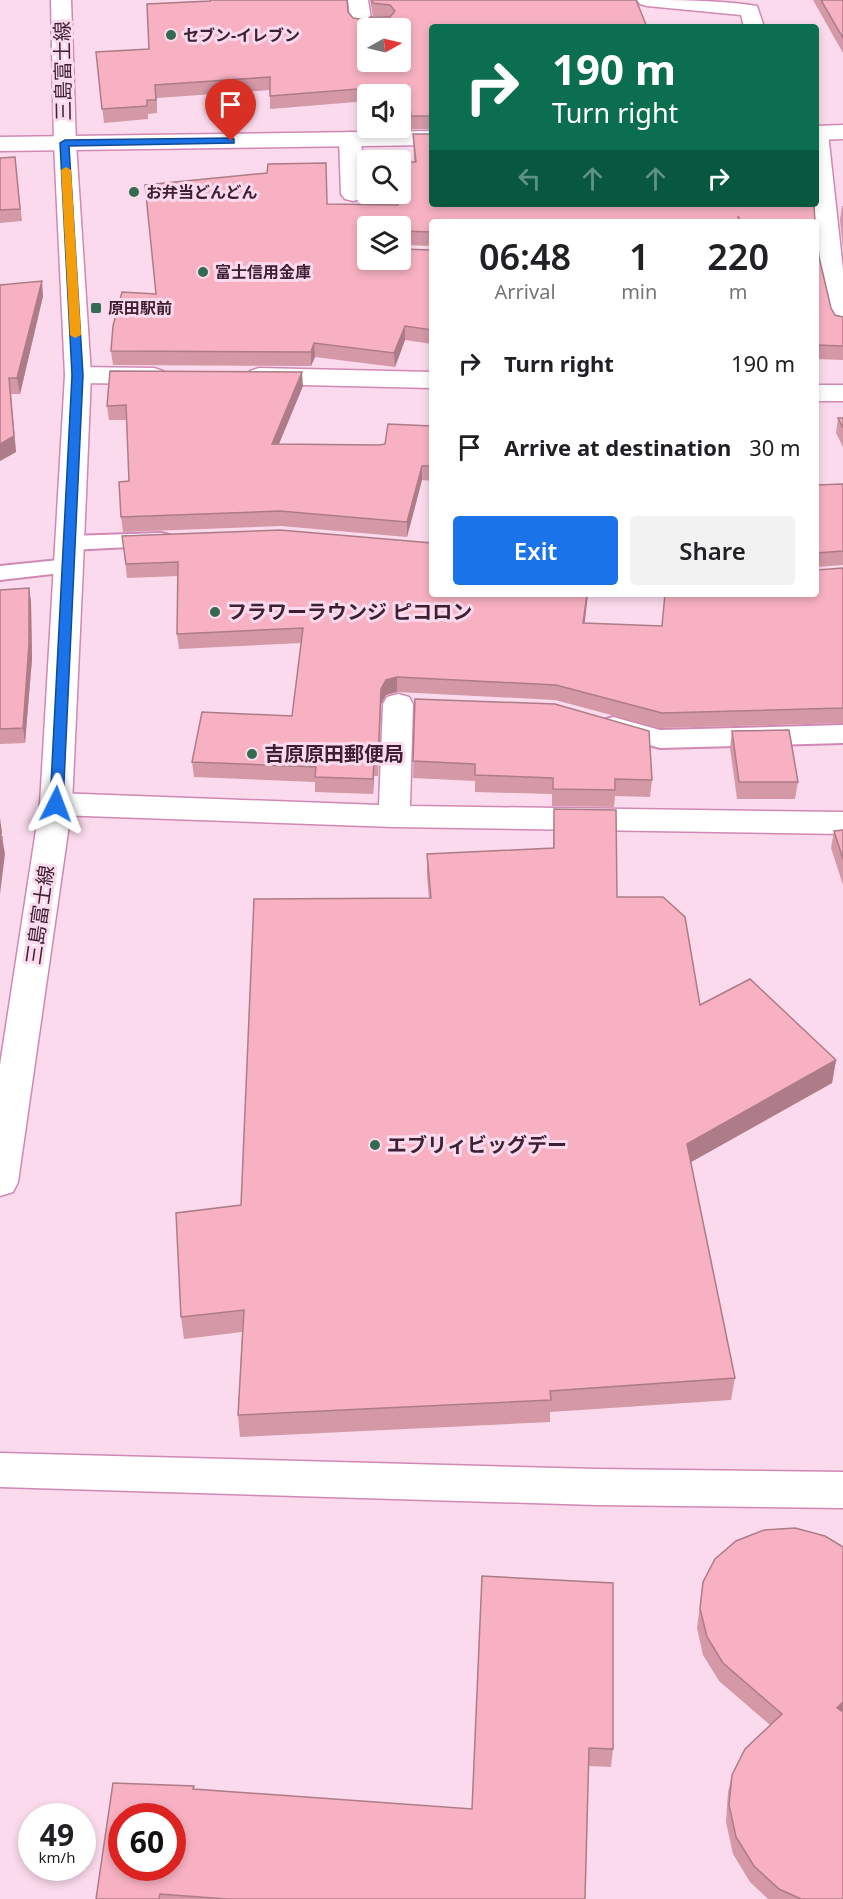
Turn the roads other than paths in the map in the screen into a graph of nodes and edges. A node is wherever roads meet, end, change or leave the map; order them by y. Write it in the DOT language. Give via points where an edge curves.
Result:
graph roads {
  1 [pos="61,0"];
  2 [pos="358,0"];
  3 [pos="647,0"];
  4 [pos="360,18"];
  5 [pos="753,24"];
  6 [pos="843,132"];
  7 [pos="819,133"];
  8 [pos="429,138"];
  9 [pos="350,140"];
  10 [pos="65,143"];
  11 [pos="0,144"];
  12 [pos="819,192"];
  13 [pos="353,194"];
  14 [pos="823,270"];
  15 [pos="843,322"];
  16 [pos="78,375"];
  17 [pos="173,376"];
  18 [pos="233,376"];
  19 [pos="429,380"];
  20 [pos="819,393"];
  21 [pos="843,393"];
  22 [pos="187,538"];
  23 [pos="70,554"];
  24 [pos="0,573"];
  25 [pos="409,704"];
  26 [pos="587,719"];
  27 [pos="843,734"];
  28 [pos="56,804"];
  29 [pos="394,816"];
  30 [pos="843,824"];
  31 [pos="0,1182"];
  32 [pos="0,1470"];
  33 [pos="843,1490"];
  1 -- 10 [label="street, 三島富士線"];
  2 -- 4 [label="street"];
  3 -- 5 [label="street" via="750,10"];
  6 -- 7 [label="street"];
  8 -- 9 [label="street"];
  9 -- 10 [label="street"];
  9 -- 13 [label="street"];
  10 -- 11 [label="street"];
  10 -- 16 [label="street, 三島富士線"];
  12 -- 14 [label="street"];
  14 -- 15 [label="street"];
  16 -- 17 [label="street"];
  16 -- 23 [label="street, 三島富士線"];
  18 -- 19 [label="street"];
  20 -- 21 [label="street"];
  22 -- 23 [label="lane"];
  23 -- 24 [label="lane"];
  23 -- 28 [label="street, 三島富士線"];
  25 -- 29 [label="street"];
  26 -- 27 [label="lane" via="660,739"];
  28 -- 29 [label="street"];
  28 -- 31 [label="street, 三島富士線"];
  29 -- 30 [label="street"];
  32 -- 33 [label="street"];
}
